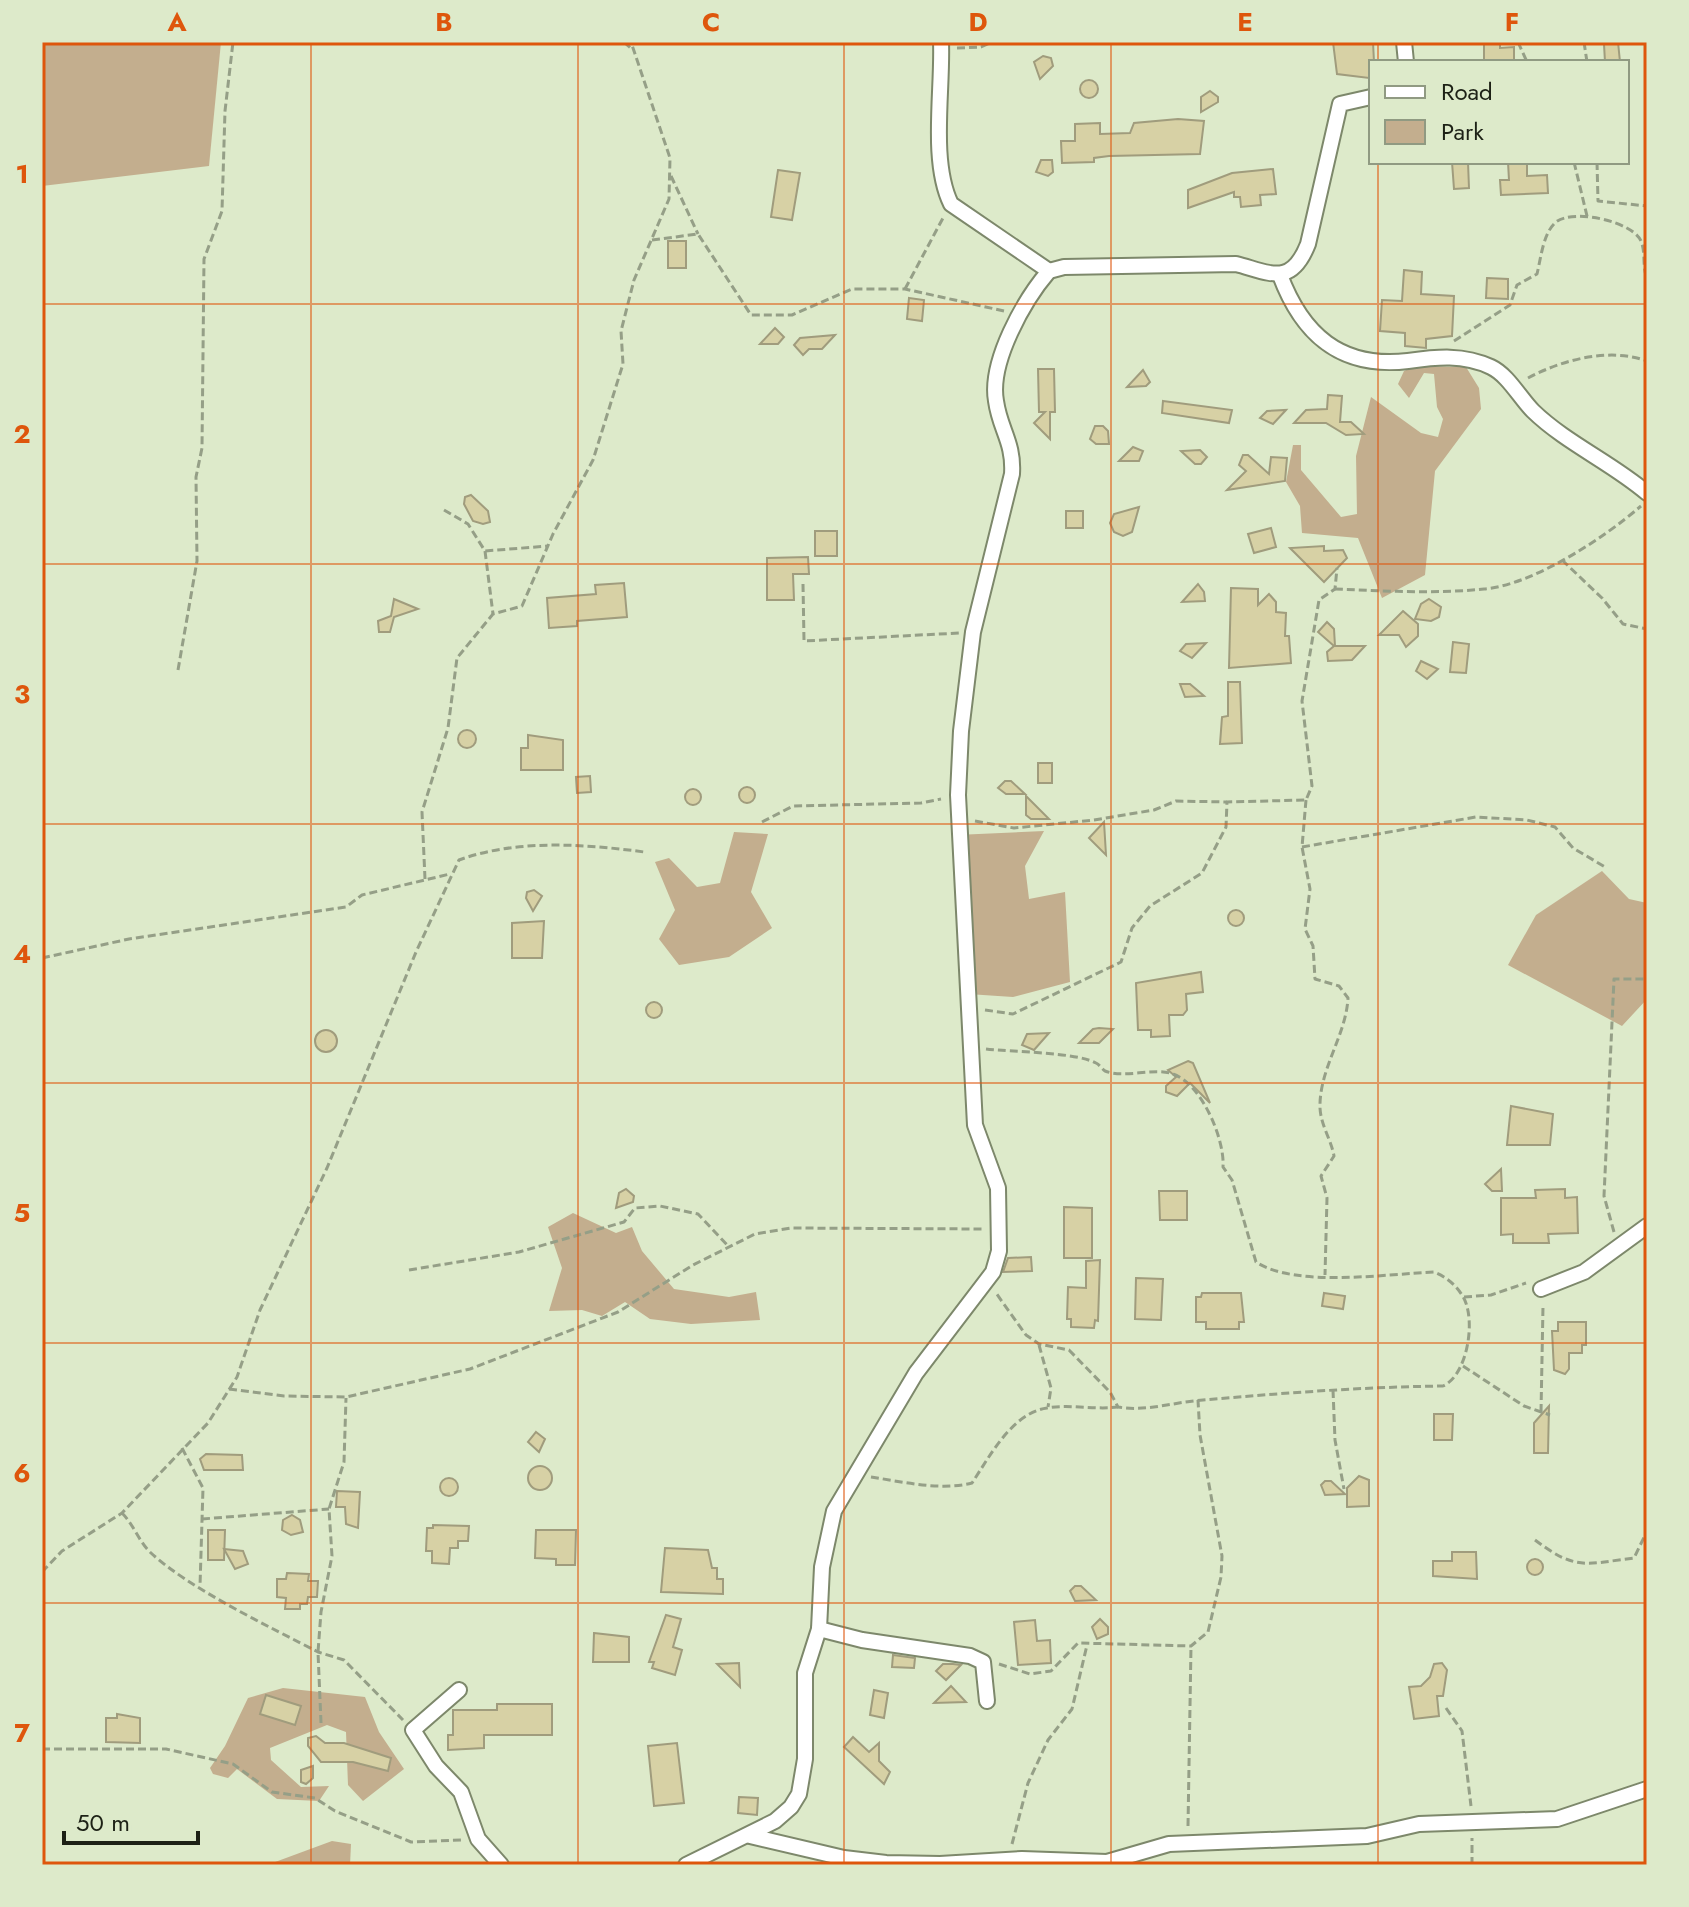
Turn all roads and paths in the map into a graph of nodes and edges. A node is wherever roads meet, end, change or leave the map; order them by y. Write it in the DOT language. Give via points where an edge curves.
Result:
graph roads {
  1 [pos="233,42"];
  2 [pos="624,42"];
  3 [pos="631,42"];
  4 [pos="992,42"];
  5 [pos="941,45"];
  6 [pos="632,49"];
  7 [pos="1369,97"];
  8 [pos="1574,164"];
  9 [pos="1597,164"];
  10 [pos="670,173"];
  11 [pos="951,204"];
  12 [pos="1647,206"];
  13 [pos="1587,216"];
  14 [pos="698,234"];
  15 [pos="652,240"];
  16 [pos="1049,271"];
  17 [pos="1280,275"];
  18 [pos="1647,278"];
  19 [pos="905,289"];
  20 [pos="1019,314"];
  21 [pos="1436,356"];
  22 [pos="1647,361"];
  23 [pos="1511,387"];
  24 [pos="1647,493"];
  25 [pos="1647,501"];
  26 [pos="444,510"];
  27 [pos="548,546"];
  28 [pos="485,551"];
  29 [pos="1562,560"];
  30 [pos="1337,568"];
  31 [pos="803,584"];
  32 [pos="1335,589"];
  33 [pos="493,614"];
  34 [pos="1647,629"];
  35 [pos="973,632"];
  36 [pos="178,670"];
  37 [pos="958,795"];
  38 [pos="1306,800"];
  39 [pos="1227,802"];
  40 [pos="960,818"];
  41 [pos="762,822"];
  42 [pos="1302,847"];
  43 [pos="644,852"];
  44 [pos="1605,867"];
  45 [pos="450,874"];
  46 [pos="425,879"];
  47 [pos="42,958"];
  48 [pos="1647,979"];
  49 [pos="969,1008"];
  50 [pos="974,1048"];
  51 [pos="1647,1226"];
  52 [pos="1001,1230"];
  53 [pos="1618,1246"];
  54 [pos="729,1247"];
  55 [pos="409,1270"];
  56 [pos="993,1272"];
  57 [pos="1325,1275"];
  58 [pos="1541,1289"];
  59 [pos="1464,1297"];
  60 [pos="1039,1344"];
  61 [pos="1462,1366"];
  62 [pos="229,1389"];
  63 [pos="1333,1389"];
  64 [pos="346,1397"];
  65 [pos="1198,1400"];
  66 [pos="1048,1407"];
  67 [pos="1118,1407"];
  68 [pos="1541,1412"];
  69 [pos="1550,1415"];
  70 [pos="182,1448"];
  71 [pos="856,1471"];
  72 [pos="1344,1489"];
  73 [pos="329,1509"];
  74 [pos="122,1513"];
  75 [pos="202,1519"];
  76 [pos="1647,1531"];
  77 [pos="1535,1540"];
  78 [pos="42,1572"];
  79 [pos="200,1586"];
  80 [pos="819,1629"];
  81 [pos="1087,1643"];
  82 [pos="1191,1646"];
  83 [pos="318,1652"];
  84 [pos="983,1662"];
  85 [pos="459,1690"];
  86 [pos="987,1701"];
  87 [pos="1446,1708"];
  88 [pos="321,1723"];
  89 [pos="413,1730"];
  90 [pos="42,1749"];
  91 [pos="1647,1789"];
  92 [pos="1473,1825"];
  93 [pos="750,1836"];
  94 [pos="478,1839"];
  95 [pos="1188,1842"];
  96 [pos="1009,1860"];
  97 [pos="501,1865"];
  98 [pos="686,1865"];
  99 [pos="1472,1865"];
  1 -- 36 [label="path" via="222,211 204,259 197,561"];
  2 -- 6 [label="path"];
  3 -- 6 [label="path"];
  4 -- 5 [label="path" via="981,47"];
  5 -- 11 [label="street" via="941,164"];
  6 -- 10 [label="path" via="670,158"];
  7 -- 17 [label="street" via="1340,104 1308,244 1301,261"];
  8 -- 13 [label="path"];
  9 -- 12 [label="path" via="1598,201"];
  10 -- 14 [label="path"];
  10 -- 15 [label="path" via="669,199"];
  11 -- 16 [label="street"];
  11 -- 19 [label="path"];
  13 -- 18 [label="path" via="1631,228 1642,242"];
  13 -- 21 [label="path" via="1557,222 1546,238 1537,274 1517,285 1510,305"];
  14 -- 15 [label="path"];
  14 -- 19 [label="path" via="751,315 792,315 852,289"];
  15 -- 27 [label="path" via="627,306 621,331 623,364 593,460"];
  16 -- 17 [label="street" via="1236,264"];
  16 -- 20 [label="street"];
  17 -- 21 [label="street" via="1292,307 1312,334 1336,349 1370,362"];
  19 -- 20 [label="path"];
  20 -- 35 [label="street" via="995,380 995,401 1013,452 1012,474"];
  21 -- 23 [label="street" via="1493,368"];
  22 -- 23 [label="path" via="1590,356 1553,365"];
  23 -- 24 [label="street" via="1534,413"];
  25 -- 29 [label="path" via="1605,537"];
  26 -- 28 [label="path" via="468,524"];
  27 -- 28 [label="path"];
  27 -- 33 [label="path" via="522,606"];
  28 -- 33 [label="path"];
  29 -- 32 [label="path" via="1486,589"];
  29 -- 34 [label="path" via="1623,624"];
  30 -- 32 [label="path"];
  31 -- 35 [label="path" via="804,641"];
  32 -- 38 [label="path" via="1319,600 1302,701 1312,786"];
  33 -- 46 [label="path" via="457,658 448,728 422,812"];
  35 -- 37 [label="street"];
  37 -- 40 [label="street"];
  37 -- 41 [label="path" via="921,803 793,806"];
  38 -- 39 [label="path"];
  38 -- 42 [label="path"];
  39 -- 40 [label="path" via="1176,801 1094,820 1014,828"];
  39 -- 49 [label="path" via="1226,827 1202,873 1150,906 1132,928 1121,962 1013,1014"];
  40 -- 49 [label="street"];
  42 -- 44 [label="path" via="1476,817 1527,820 1555,827 1573,848"];
  42 -- 57 [label="path" via="1310,889 1305,929 1313,946 1315,979 1339,986 1348,998 1322,1089 1322,1120 1334,1156 1321,1176 1327,1198"];
  43 -- 45 [label="path" via="591,845 509,849 459,860"];
  45 -- 46 [label="path"];
  45 -- 62 [label="path"];
  46 -- 47 [label="path" via="362,895 346,907 129,939"];
  48 -- 53 [label="path" via="1614,979 1604,1196"];
  49 -- 50 [label="street"];
  50 -- 52 [label="street" via="975,1125 998,1188"];
  50 -- 57 [label="path" via="1075,1058 1095,1062 1106,1071 1174,1074 1199,1096 1219,1133 1223,1167 1232,1180 1256,1262 1293,1275"];
  51 -- 53 [label="street"];
  52 -- 54 [label="path" via="791,1228 755,1234"];
  52 -- 56 [label="street"];
  53 -- 58 [label="street" via="1584,1272"];
  54 -- 55 [label="path" via="698,1214 647,1207 635,1208 624,1222 519,1252"];
  54 -- 64 [label="path" via="618,1312 470,1369"];
  56 -- 60 [label="path" via="990,1284 1026,1335"];
  56 -- 71 [label="street" via="916,1373"];
  57 -- 59 [label="path" via="1434,1272 1447,1277"];
  58 -- 59 [label="path" via="1535,1282"];
  58 -- 68 [label="path"];
  59 -- 61 [label="path" via="1468,1314"];
  60 -- 66 [label="path" via="1051,1388"];
  60 -- 67 [label="path" via="1069,1350"];
  61 -- 63 [label="path" via="1443,1386"];
  61 -- 68 [label="path"];
  62 -- 64 [label="path"];
  62 -- 70 [label="path" via="208,1423"];
  63 -- 65 [label="path"];
  63 -- 72 [label="path"];
  64 -- 73 [label="path" via="344,1462"];
  65 -- 67 [label="path" via="1135,1410"];
  65 -- 82 [label="path" via="1222,1566 1208,1632"];
  66 -- 67 [label="path"];
  66 -- 71 [label="path" via="1028,1414 999,1442 972,1483 923,1485"];
  68 -- 69 [label="path"];
  70 -- 74 [label="path"];
  70 -- 75 [label="path" via="203,1488"];
  71 -- 80 [label="street" via="827,1536"];
  73 -- 75 [label="path"];
  73 -- 83 [label="path" via="332,1556"];
  74 -- 78 [label="path" via="62,1551"];
  74 -- 79 [label="path" via="148,1551"];
  75 -- 79 [label="path"];
  76 -- 77 [label="path" via="1634,1558 1579,1565 1561,1560"];
  79 -- 83 [label="path"];
  80 -- 84 [label="street"];
  80 -- 93 [label="street" via="805,1673 805,1759 799,1794 791,1807"];
  81 -- 82 [label="path"];
  81 -- 84 [label="path" via="1078,1643 1051,1671 1030,1674"];
  81 -- 96 [label="path" via="1072,1709 1048,1740 1028,1783"];
  82 -- 95 [label="path"];
  83 -- 88 [label="path"];
  83 -- 89 [label="path" via="344,1660"];
  84 -- 86 [label="street"];
  85 -- 89 [label="street"];
  87 -- 92 [label="path" via="1462,1731"];
  89 -- 94 [label="street" via="461,1792"];
  90 -- 94 [label="path" via="180,1752 233,1764 272,1792 315,1798 411,1842"];
  91 -- 92 [label="street" via="1557,1819"];
  92 -- 95 [label="street" via="1419,1824 1367,1836"];
  92 -- 99 [label="path"];
  93 -- 96 [label="street" via="886,1863"];
  93 -- 98 [label="street"];
  94 -- 97 [label="street"];
  95 -- 96 [label="street" via="1107,1862"];
}
